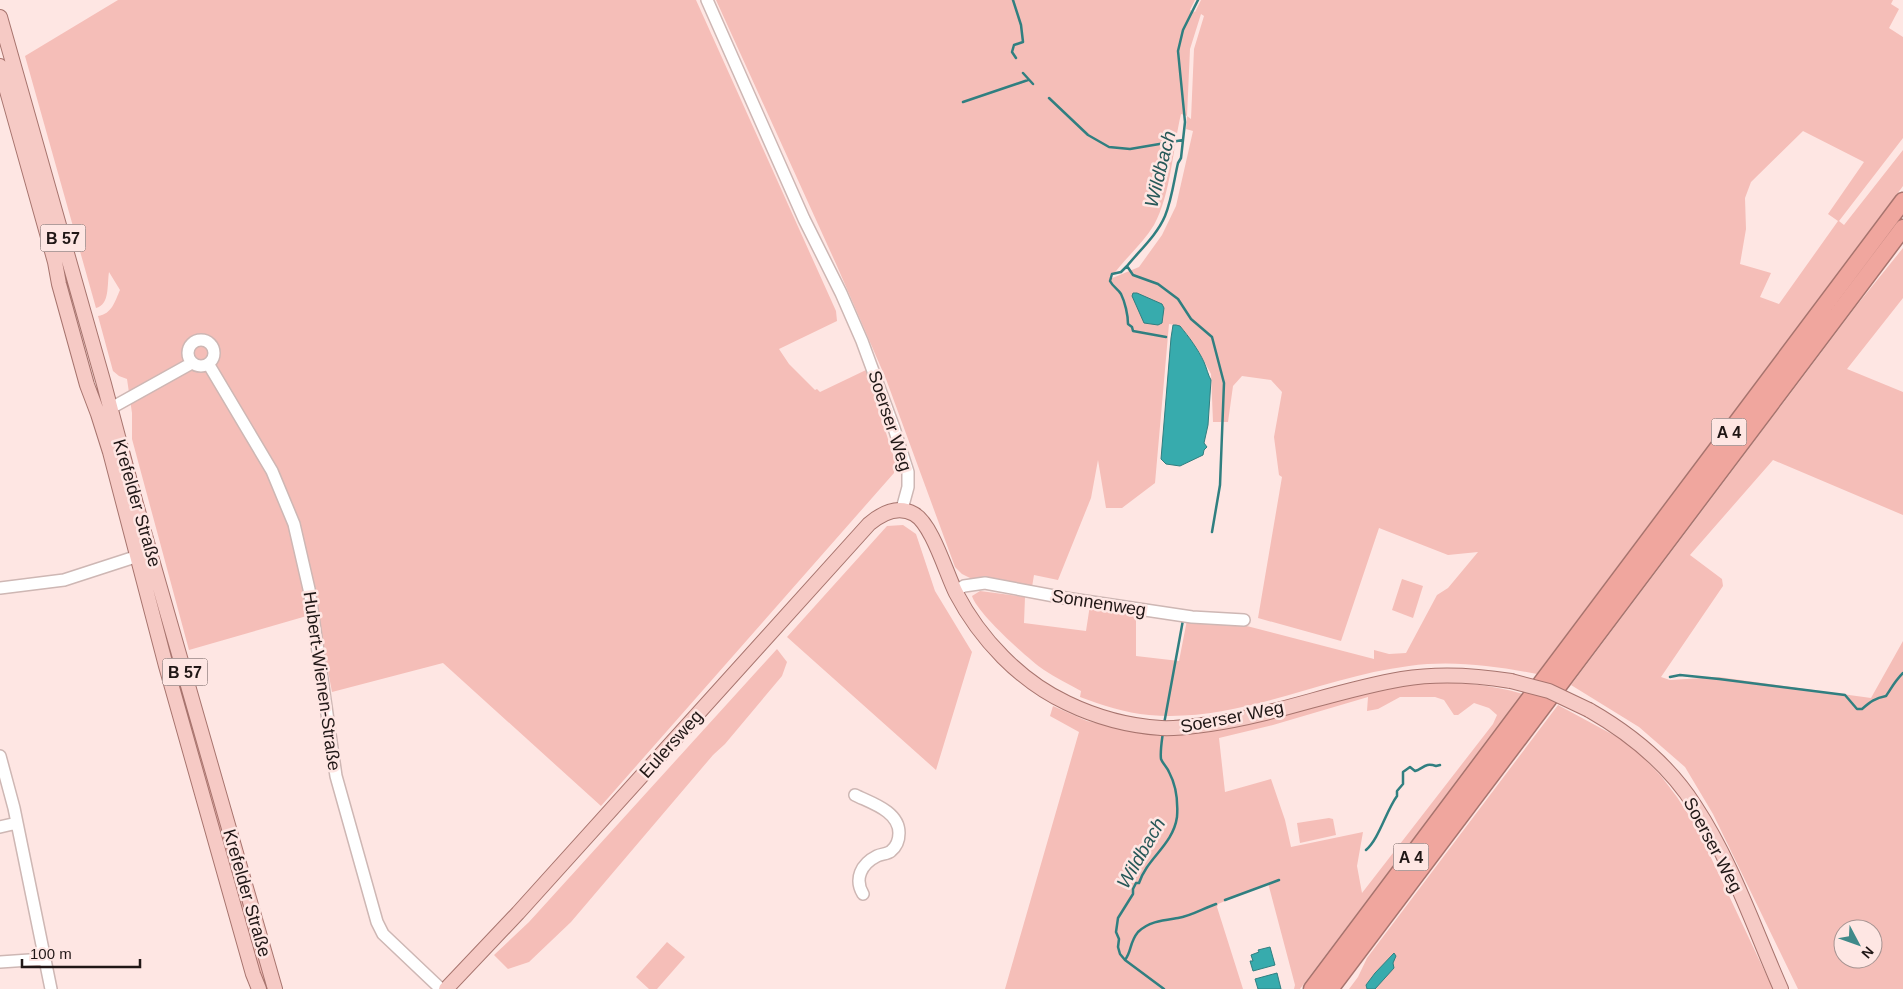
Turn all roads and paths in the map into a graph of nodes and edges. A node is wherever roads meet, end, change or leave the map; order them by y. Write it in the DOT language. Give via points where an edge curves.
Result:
graph roads {
  1 [pos="706,0"];
  2 [pos="0,17"];
  3 [pos="4,69"];
  4 [pos="1903,201"];
  5 [pos="1903,228"];
  6 [pos="192,363"];
  7 [pos="208,365"];
  8 [pos="104,412"];
  9 [pos="902,509"];
  10 [pos="138,556"];
  11 [pos="0,588"];
  12 [pos="955,591"];
  13 [pos="1244,620"];
  14 [pos="0,756"];
  15 [pos="855,795"];
  16 [pos="17,823"];
  17 [pos="0,827"];
  18 [pos="863,894"];
  19 [pos="44,959"];
  20 [pos="0,962"];
  21 [pos="51,989"];
  22 [pos="259,989"];
  23 [pos="275,989"];
  24 [pos="441,989"];
  25 [pos="446,989"];
  26 [pos="1312,989"];
  27 [pos="1330,989"];
  28 [pos="1781,989"];
  1 -- 9 [label="street, Soerser Weg" via="871,365 908,472"];
  2 -- 3 [label="main road, Krefelder Straße / B 57"];
  3 -- 8 [label="main road, Krefelder Straße / B 57" via="87,386"];
  4 -- 26 [label="highway, A 4"];
  5 -- 27 [label="highway, A 4"];
  6 -- 7 [label="street" via="203,367"];
  6 -- 7 [label="street" via="188,351 196,341 203,340 210,343 215,352"];
  6 -- 8 [label="street"];
  7 -- 24 [label="street, Hubert-Wienen-Straße" via="272,470 294,524 310,589 336,776 377,922 384,934"];
  8 -- 10 [label="main road, Krefelder Straße / B 57"];
  8 -- 23 [label="main road, Krefelder Straße / B 57"];
  9 -- 12 [label="main road, Soerser Weg" via="914,514 926,526"];
  9 -- 25 [label="main road, Eulersweg" via="882,514 869,524"];
  10 -- 11 [label="street" via="64,580"];
  10 -- 22 [label="main road, Krefelder Straße / B 57"];
  12 -- 13 [label="street, Sonnenweg" via="964,586 986,583 1192,617"];
  12 -- 28 [label="main road, Soerser Weg, bridge" via="975,624 1022,674 1066,703 1128,724 1168,728 1235,720 1367,686 1446,675 1511,681 1549,691 1590,710 1623,730 1653,756 1695,806 1720,850"];
  14 -- 16 [label="street"];
  15 -- 18 [label="street" via="888,812 899,829 899,838 891,852 876,857 862,869 858,886"];
  16 -- 17 [label="street"];
  16 -- 19 [label="street"];
  19 -- 20 [label="street"];
  19 -- 21 [label="street"];
}
